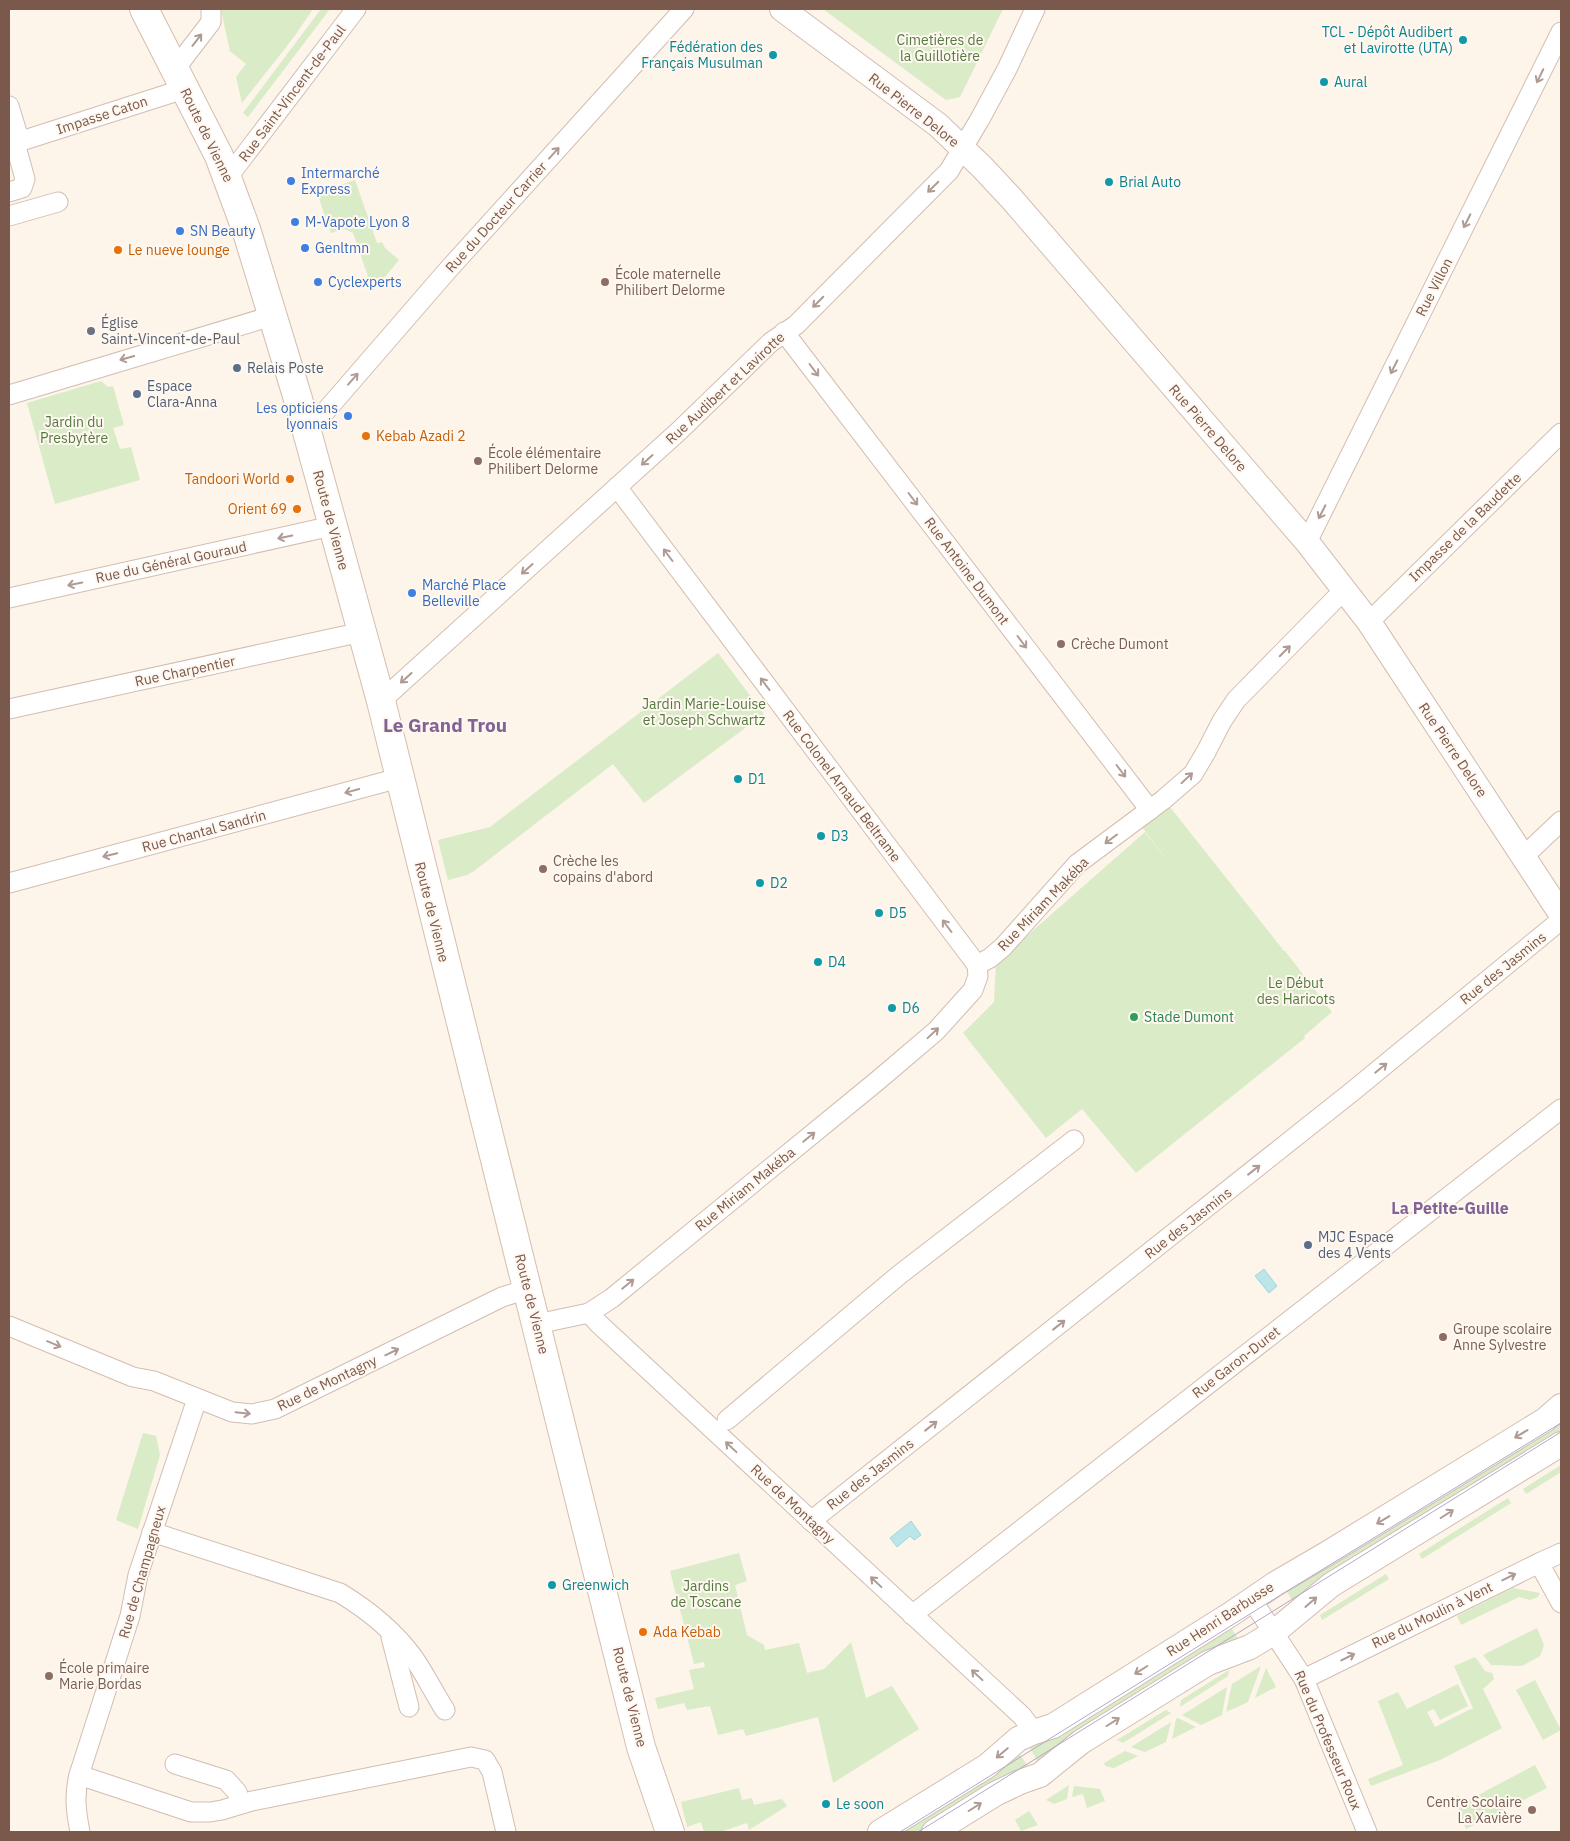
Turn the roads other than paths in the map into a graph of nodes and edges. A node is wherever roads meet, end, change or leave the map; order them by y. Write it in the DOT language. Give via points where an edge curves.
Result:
graph roads {
  1 [pos="144,9"];
  2 [pos="212,9"];
  3 [pos="356,9"];
  4 [pos="684,9"];
  5 [pos="782,9"];
  6 [pos="1036,9"];
  7 [pos="1561,32"];
  8 [pos="180,79"];
  9 [pos="9,106"];
  10 [pos="20,142"];
  11 [pos="963,149"];
  12 [pos="228,177"];
  13 [pos="9,192"];
  14 [pos="58,202"];
  15 [pos="9,216"];
  16 [pos="272,316"];
  17 [pos="784,332"];
  18 [pos="9,395"];
  19 [pos="303,418"];
  20 [pos="1561,433"];
  21 [pos="617,487"];
  22 [pos="332,526"];
  23 [pos="1307,542"];
  24 [pos="1344,590"];
  25 [pos="9,598"];
  26 [pos="1368,622"];
  27 [pos="362,632"];
  28 [pos="381,701"];
  29 [pos="9,709"];
  30 [pos="399,778"];
  31 [pos="1150,810"];
  32 [pos="1561,821"];
  33 [pos="1524,856"];
  34 [pos="9,883"];
  35 [pos="1561,914"];
  36 [pos="1561,920"];
  37 [pos="977,965"];
  38 [pos="1561,1109"];
  39 [pos="1074,1140"];
  40 [pos="528,1289"];
  41 [pos="589,1313"];
  42 [pos="537,1324"];
  43 [pos="9,1326"];
  44 [pos="197,1399"];
  45 [pos="1561,1406"];
  46 [pos="726,1420"];
  47 [pos="1561,1444"];
  48 [pos="810,1521"];
  49 [pos="152,1532"];
  50 [pos="1561,1553"];
  51 [pos="1539,1563"];
  52 [pos="1252,1600"];
  53 [pos="1561,1603"];
  54 [pos="912,1615"];
  55 [pos="389,1631"];
  56 [pos="1273,1633"];
  57 [pos="1304,1679"];
  58 [pos="408,1707"];
  59 [pos="444,1710"];
  60 [pos="1034,1732"];
  61 [pos="175,1764"];
  62 [pos="79,1775"];
  63 [pos="246,1802"];
  64 [pos="80,1832"];
  65 [pos="506,1832"];
  66 [pos="670,1832"];
  67 [pos="880,1832"];
  68 [pos="934,1832"];
  69 [pos="1367,1832"];
  1 -- 8 [label="main road, Route de Vienne"];
  8 -- 2 [label="street, one-way" via="212,22"];
  3 -- 12 [label="street, Rue Saint-Vincent-de-Paul"];
  19 -- 4 [label="street, Rue du Docteur Carrier, one-way" via="324,413 447,271"];
  5 -- 11 [label="street, Rue Pierre Delore" via="938,126"];
  6 -- 11 [label="street, Rue Audibert et Lavirotte"];
  7 -- 23 [label="street, Rue Villon, one-way"];
  8 -- 10 [label="street, Impasse Caton"];
  8 -- 12 [label="main road, Route de Vienne"];
  9 -- 10 [label="street"];
  10 -- 13 [label="street" via="15,143 25,179 22,188"];
  11 -- 17 [label="street, Rue Audibert et Lavirotte, one-way" via="949,171 796,325"];
  11 -- 23 [label="street, Rue Pierre Delore" via="1010,198"];
  12 -- 16 [label="main road, Route de Vienne"];
  14 -- 15 [label="street"];
  16 -- 18 [label="street, one-way"];
  16 -- 19 [label="main road, Route de Vienne"];
  17 -- 21 [label="street, Rue Audibert et Lavirotte, one-way"];
  17 -- 31 [label="street, Rue Antoine Dumont, one-way"];
  19 -- 22 [label="main road, Route de Vienne"];
  20 -- 26 [label="street, Impasse de la Baudette"];
  21 -- 28 [label="street, Rue Audibert et Lavirotte, one-way"];
  37 -- 21 [label="street, Rue Colonel Arnaud Beltrame, one-way"];
  22 -- 25 [label="street, Rue du Général Gouraud, one-way"];
  22 -- 27 [label="main road, Route de Vienne"];
  23 -- 24 [label="street, Rue Pierre Delore"];
  24 -- 26 [label="street, Rue Pierre Delore"];
  31 -- 24 [label="street, Rue Miriam Makéba, one-way" via="1192,774 1236,700"];
  26 -- 33 [label="street, Rue Pierre Delore"];
  27 -- 28 [label="main road, Route de Vienne"];
  27 -- 29 [label="street, Rue Charpentier"];
  28 -- 30 [label="main road, Route de Vienne"];
  30 -- 34 [label="street, Rue Chantal Sandrin, one-way"];
  30 -- 40 [label="main road, Route de Vienne"];
  31 -- 37 [label="street, Rue Miriam Makéba, one-way" via="1077,864 1003,946"];
  32 -- 33 [label="street"];
  33 -- 35 [label="street, Rue Pierre Delore"];
  48 -- 36 [label="street, Rue des Jasmins, one-way" via="1353,1091"];
  41 -- 37 [label="street, Rue Miriam Makéba, one-way" via="634,1280 936,1031 973,990 978,976"];
  38 -- 54 [label="street, Rue Garon-Duret"];
  39 -- 46 [label="street" via="899,1275"];
  40 -- 42 [label="main road, Route de Vienne"];
  44 -- 40 [label="street, Rue de Montagny, one-way" via="232,1412 252,1414 275,1409 502,1297"];
  41 -- 42 [label="street"];
  48 -- 41 [label="street, Rue de Montagny, one-way"];
  42 -- 66 [label="main road, Route de Vienne" via="641,1747"];
  43 -- 44 [label="street, Rue de Montagny, one-way" via="133,1377 154,1381"];
  44 -- 49 [label="street, Rue de Champagneux"];
  45 -- 52 [label="street, Rue Henri Barbusse, one-way" via="1545,1420"];
  56 -- 47 [label="street, one-way" via="1331,1585"];
  54 -- 48 [label="street, Rue de Montagny, one-way"];
  49 -- 55 [label="street" via="340,1593 365,1608"];
  49 -- 62 [label="street, Rue de Champagneux" via="138,1575 130,1616"];
  50 -- 51 [label="street, Rue du Moulin à Vent"];
  51 -- 53 [label="street"];
  57 -- 51 [label="street, Rue du Moulin à Vent, one-way"];
  52 -- 56 [label="street, Rue du Professeur Roux"];
  52 -- 60 [label="street, Rue Henri Barbusse, one-way" via="1053,1726"];
  60 -- 54 [label="street, Rue de Montagny, one-way" via="1022,1716"];
  55 -- 58 [label="street"];
  55 -- 59 [label="street" via="412,1656"];
  56 -- 57 [label="street, Rue du Professeur Roux"];
  68 -- 56 [label="street, one-way" via="995,1794 1040,1775 1081,1742 1208,1663 1250,1647"];
  57 -- 69 [label="street, Rue du Professeur Roux"];
  60 -- 67 [label="street, Rue Henri Barbusse, one-way" via="1018,1739 987,1766"];
  61 -- 63 [label="street" via="226,1780"];
  62 -- 63 [label="street" via="190,1812 210,1812"];
  62 -- 64 [label="street, Rue de Champagneux" via="76,1806"];
  63 -- 65 [label="street" via="471,1757 485,1760 492,1772"];
}
